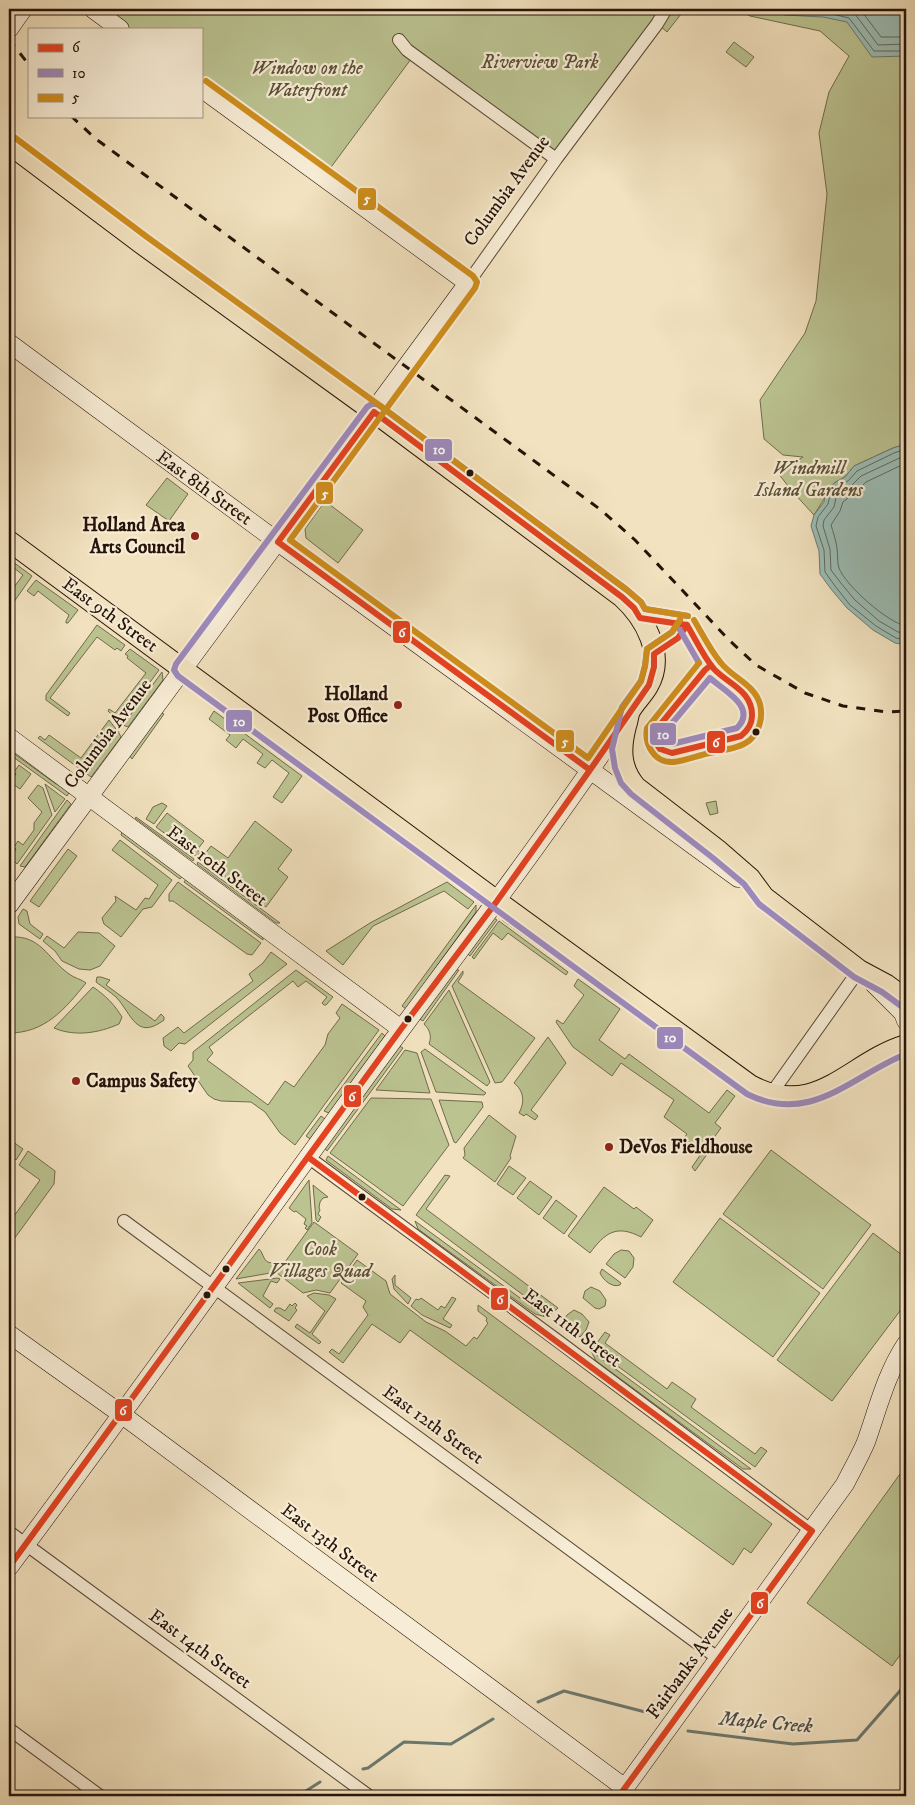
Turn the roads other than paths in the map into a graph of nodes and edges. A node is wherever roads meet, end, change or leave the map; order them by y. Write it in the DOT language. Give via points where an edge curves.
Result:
graph roads {
  1 [pos="23,9"];
  2 [pos="93,9"];
  3 [pos="666,9"];
  4 [pos="119,28"];
  5 [pos="9,29"];
  6 [pos="399,40"];
  7 [pos="202,89"];
  8 [pos="9,144"];
  9 [pos="556,159"];
  10 [pos="468,283"];
  11 [pos="9,343"];
  12 [pos="374,412"];
  13 [pos="9,541"];
  14 [pos="278,542"];
  15 [pos="183,669"];
  16 [pos="630,711"];
  17 [pos="9,737"];
  18 [pos="590,770"];
  19 [pos="88,797"];
  20 [pos="764,897"];
  21 [pos="497,901"];
  22 [pos="9,905"];
  23 [pos="859,970"];
  24 [pos="906,999"];
  25 [pos="906,1021"];
  26 [pos="401,1029"];
  27 [pos="906,1045"];
  28 [pos="771,1094"];
  29 [pos="308,1157"];
  30 [pos="124,1221"];
  31 [pos="214,1288"];
  32 [pos="9,1334"];
  33 [pos="906,1344"];
  34 [pos="121,1414"];
  35 [pos="812,1531"];
  36 [pos="9,1532"];
  37 [pos="26,1544"];
  38 [pos="9,1567"];
  39 [pos="719,1659"];
  40 [pos="9,1730"];
  41 [pos="622,1792"];
  42 [pos="100,1796"];
  43 [pos="369,1796"];
  1 -- 5 [label="street"];
  2 -- 4 [label="street"];
  3 -- 9 [label="street, Columbia Avenue"];
  6 -- 9 [label="street" via="407,50"];
  7 -- 10 [label="street"];
  8 -- 12 [label="main road"];
  9 -- 10 [label="street, Columbia Avenue"];
  10 -- 12 [label="street, Columbia Avenue"];
  11 -- 14 [label="street, East 8th Street"];
  12 -- 14 [label="street, Columbia Avenue"];
  12 -- 16 [label="main road" via="634,608 650,636 654,667 649,684"];
  13 -- 15 [label="main road, East 9th Street"];
  14 -- 15 [label="street, Columbia Avenue"];
  14 -- 18 [label="street, East 8th Street"];
  15 -- 19 [label="street, Columbia Avenue"];
  15 -- 21 [label="main road, East 9th Street"];
  16 -- 18 [label="street"];
  16 -- 20 [label="main road" via="622,750 623,765 629,779 750,878"];
  17 -- 19 [label="street, East 10th Street"];
  18 -- 20 [label="street, East 8th Street"];
  18 -- 21 [label="street"];
  19 -- 22 [label="street, Columbia Avenue"];
  19 -- 26 [label="street, East 10th Street"];
  20 -- 23 [label="main road, East 8th Street"];
  21 -- 26 [label="street"];
  21 -- 28 [label="main road, East 9th Street" via="729,1071"];
  23 -- 24 [label="main road, East 8th Street"];
  23 -- 25 [label="street, East 8th Street" via="892,1002"];
  23 -- 28 [label="street"];
  26 -- 29 [label="street"];
  27 -- 28 [label="main road, East 9th Street" via="884,1053 816,1093 798,1097"];
  29 -- 31 [label="street"];
  29 -- 35 [label="street, East 11th Street"];
  30 -- 31 [label="street, East 12th Street"];
  31 -- 34 [label="street"];
  31 -- 39 [label="street, East 12th Street"];
  32 -- 34 [label="street, East 13th Street"];
  33 -- 35 [label="street, Fairbanks Avenue" via="883,1389 858,1460"];
  34 -- 37 [label="street"];
  34 -- 41 [label="street, East 13th Street"];
  35 -- 39 [label="street, Fairbanks Avenue"];
  36 -- 37 [label="street, East 14th Street"];
  37 -- 38 [label="street"];
  37 -- 43 [label="street, East 14th Street"];
  39 -- 41 [label="street, Fairbanks Avenue"];
  40 -- 42 [label="street"];
}
